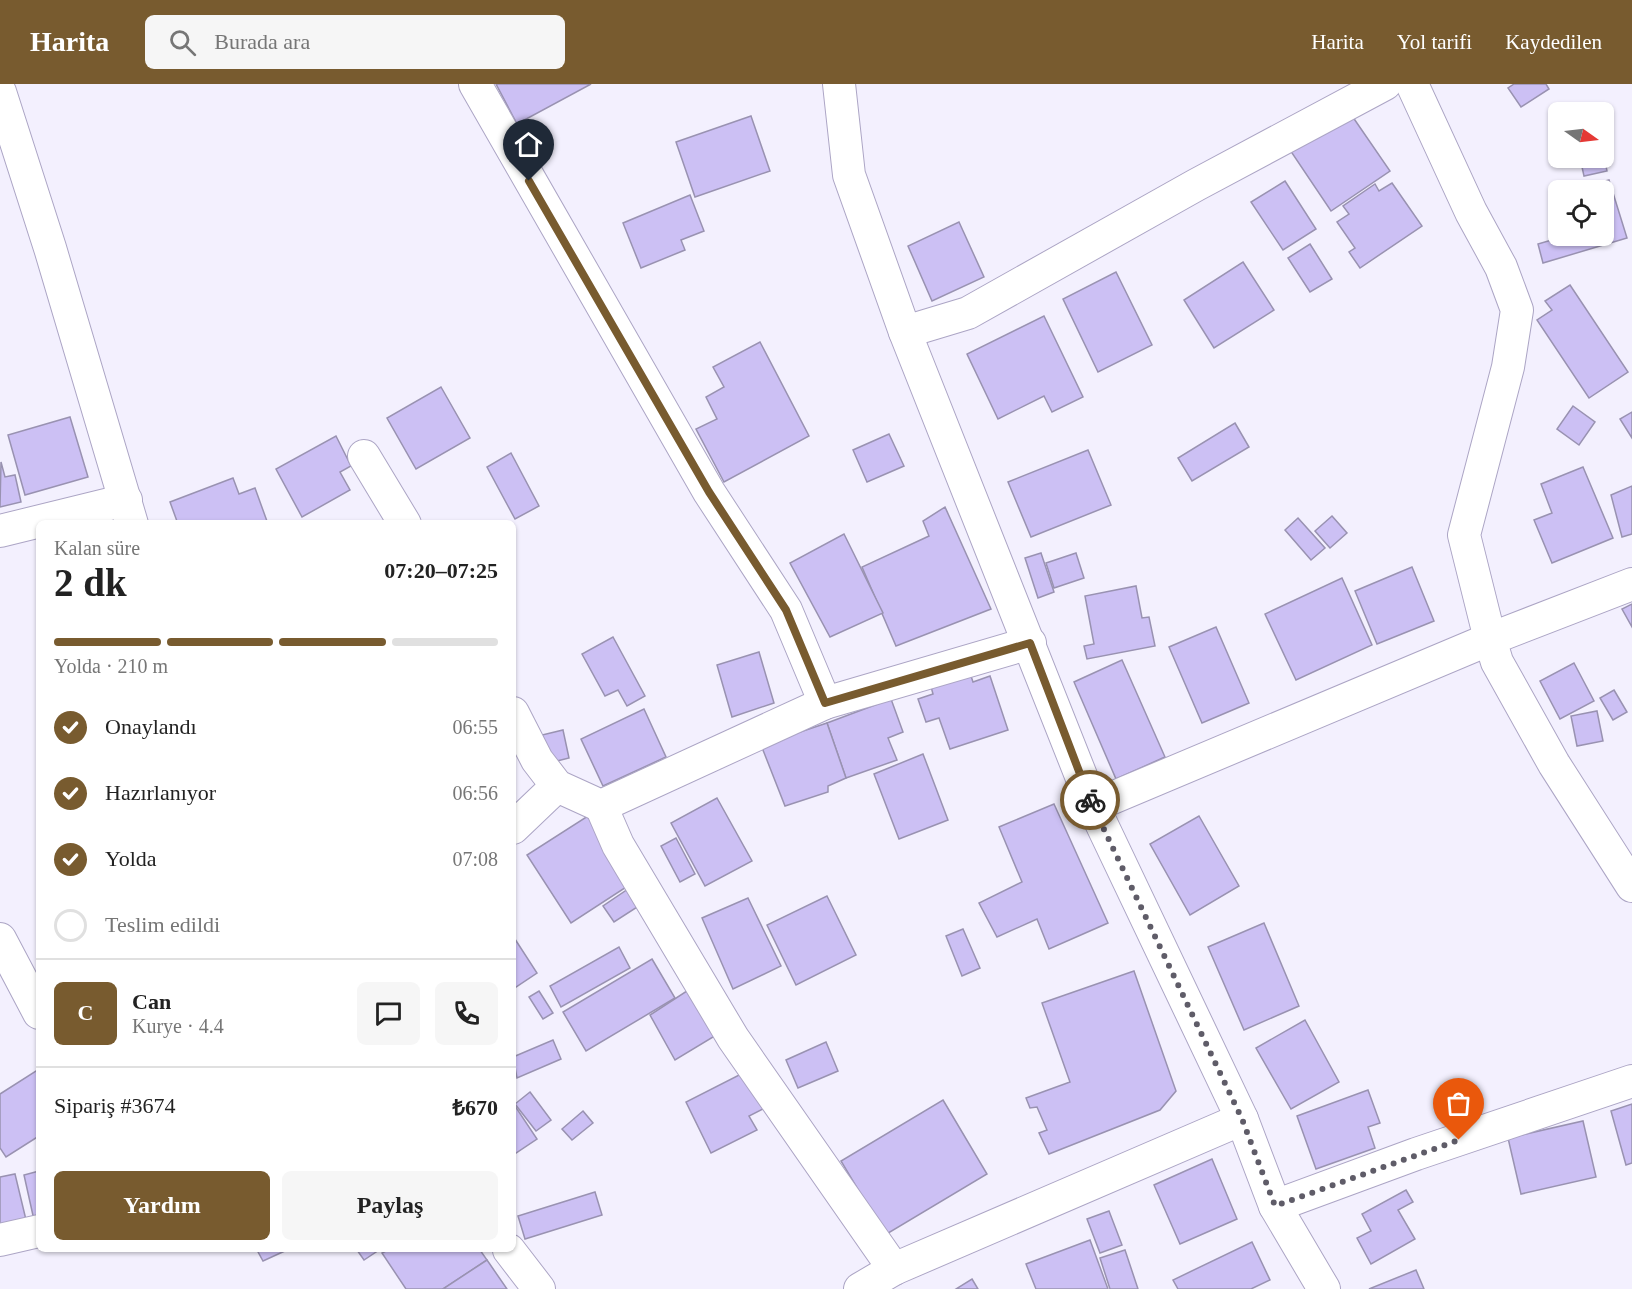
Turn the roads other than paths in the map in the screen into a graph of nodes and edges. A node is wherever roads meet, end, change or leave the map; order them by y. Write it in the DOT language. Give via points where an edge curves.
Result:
graph roads {
  1 [pos="475,84"];
  2 [pos="839,84"];
  3 [pos="1385,84"];
  4 [pos="1412,84"];
  5 [pos="0,92"];
  6 [pos="905,332"];
  7 [pos="364,456"];
  8 [pos="129,512"];
  9 [pos="75,520"];
  10 [pos="403,520"];
  11 [pos="36,526"];
  12 [pos="0,531"];
  13 [pos="1632,584"];
  14 [pos="1490,639"];
  15 [pos="1030,643"];
  16 [pos="825,703"];
  17 [pos="516,719"];
  18 [pos="557,786"];
  19 [pos="601,806"];
  20 [pos="1093,806"];
  21 [pos="516,825"];
  22 [pos="1632,886"];
  23 [pos="0,939"];
  24 [pos="36,1007"];
  25 [pos="1632,1081"];
  26 [pos="1242,1119"];
  27 [pos="1275,1206"];
  28 [pos="36,1232"];
  29 [pos="0,1240"];
  30 [pos="511,1252"];
  31 [pos="894,1269"];
  32 [pos="539,1289"];
  33 [pos="860,1289"];
  34 [pos="1324,1289"];
  1 -- 16 [label="street" via="709,492 786,610"];
  2 -- 6 [label="street" via="849,175"];
  3 -- 6 [label="street" via="968,313"];
  4 -- 14 [label="street" via="1501,267 1517,310 1508,367 1464,535"];
  5 -- 8 [label="street"];
  6 -- 15 [label="street"];
  7 -- 10 [label="street"];
  8 -- 9 [label="street"];
  11 -- 12 [label="street"];
  13 -- 14 [label="street"];
  14 -- 20 [label="street"];
  14 -- 22 [label="street" via="1497,662 1554,764"];
  15 -- 16 [label="street"];
  15 -- 20 [label="street"];
  16 -- 19 [label="street"];
  17 -- 18 [label="street" via="537,760"];
  18 -- 19 [label="street"];
  18 -- 21 [label="street"];
  19 -- 31 [label="street" via="618,845 733,1038"];
  20 -- 26 [label="street"];
  23 -- 24 [label="street"];
  25 -- 27 [label="street"];
  26 -- 27 [label="street"];
  26 -- 31 [label="street"];
  27 -- 34 [label="street"];
  28 -- 29 [label="street"];
  30 -- 32 [label="street"];
  31 -- 33 [label="street"];
}
